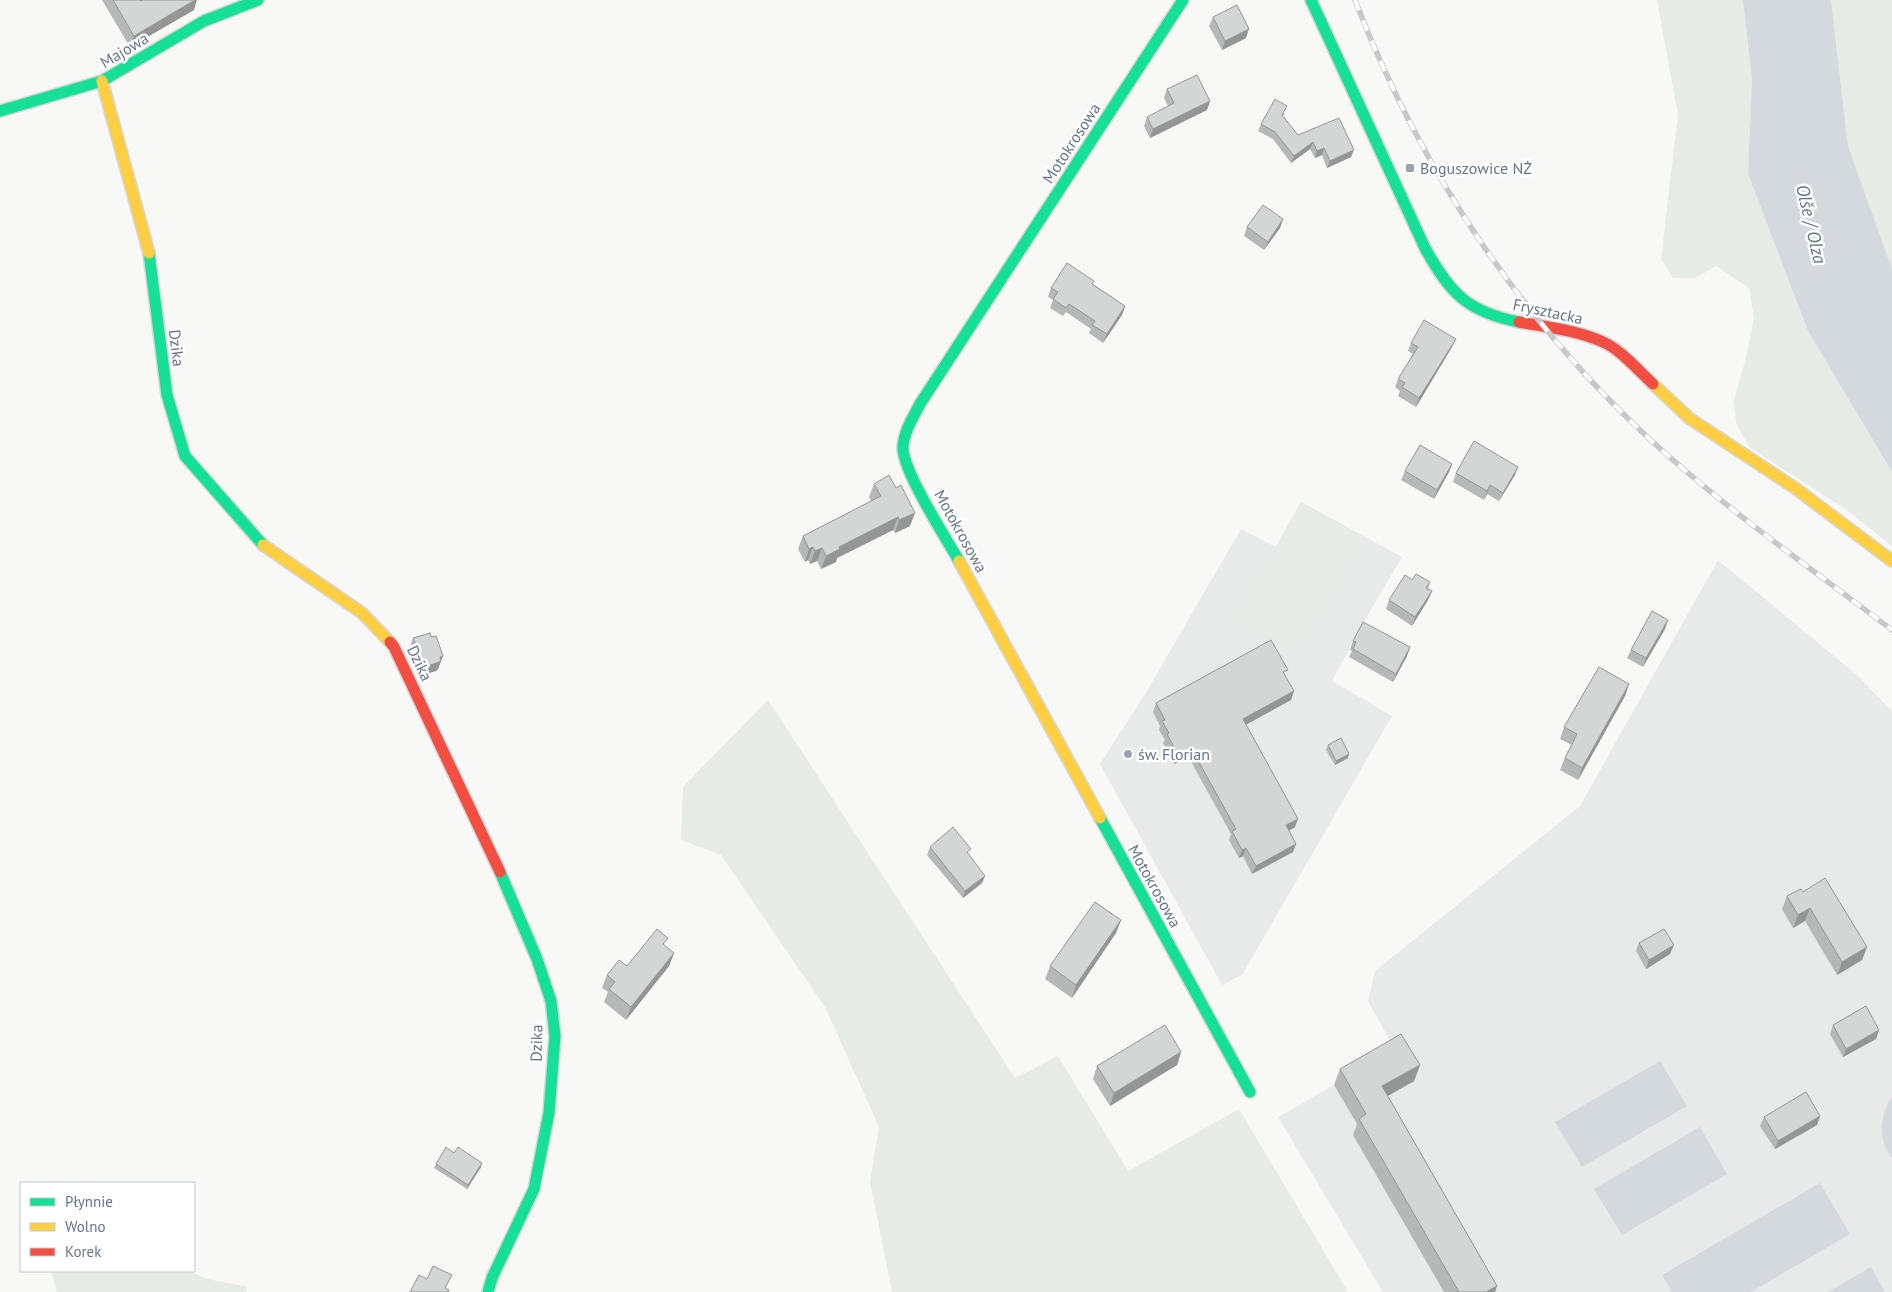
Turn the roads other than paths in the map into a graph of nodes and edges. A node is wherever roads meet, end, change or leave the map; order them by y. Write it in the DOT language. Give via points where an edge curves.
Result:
graph roads {
  1 [pos="258,0"];
  2 [pos="1183,0"];
  3 [pos="1311,0"];
  4 [pos="102,82"];
  5 [pos="0,110"];
  6 [pos="1892,561"];
  7 [pos="1250,1092"];
  8 [pos="488,1292"];
  1 -- 4 [label="street, Majowa" via="204,22"];
  2 -- 7 [label="street, Motokrosowa" via="920,404 906,431 903,448 908,469"];
  3 -- 6 [label="street, Frysztacka" via="1425,248 1440,275 1464,300 1495,317 1576,333 1604,342 1689,418 1795,488"];
  4 -- 5 [label="street, Majowa"];
  4 -- 8 [label="street, Dzika" via="148,255 167,395 184,456 266,548 362,613 394,647 505,882 551,1001 555,1036 549,1113 534,1188"];
}
